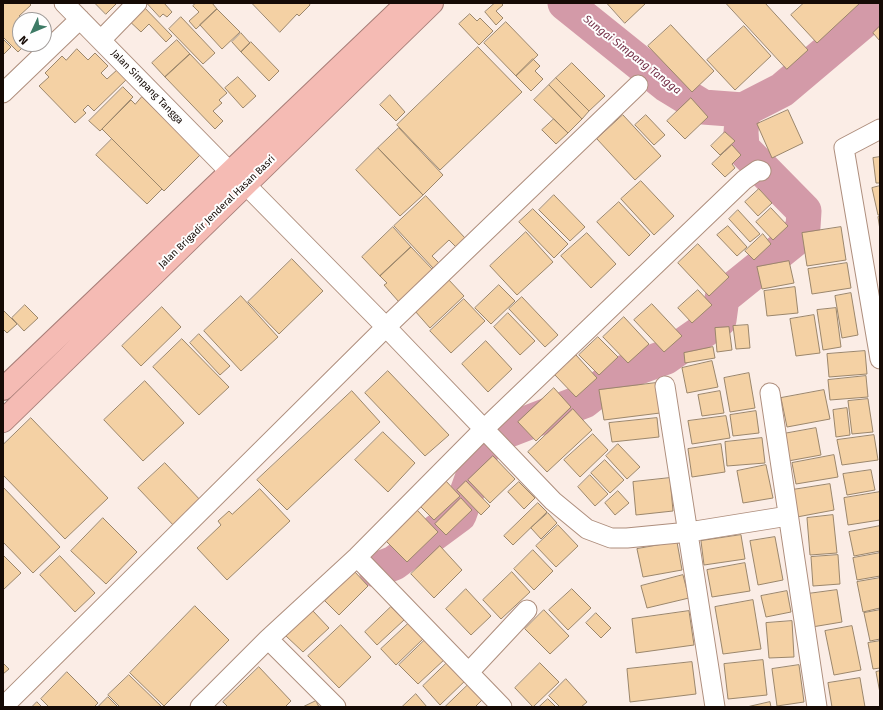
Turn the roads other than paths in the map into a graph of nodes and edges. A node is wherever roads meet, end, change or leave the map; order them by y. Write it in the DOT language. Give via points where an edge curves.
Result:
graph roads {
  1 [pos="64,3"];
  2 [pos="137,3"];
  3 [pos="432,3"];
  4 [pos="400,17"];
  5 [pos="80,19"];
  6 [pos="101,40"];
  7 [pos="638,85"];
  8 [pos="3,93"];
  9 [pos="880,129"];
  10 [pos="761,171"];
  11 [pos="237,177"];
  12 [pos="103,309"];
  13 [pos="386,327"];
  14 [pos="880,359"];
  15 [pos="665,386"];
  16 [pos="3,389"];
  17 [pos="770,393"];
  18 [pos="3,421"];
  19 [pos="483,430"];
  20 [pos="788,516"];
  21 [pos="689,532"];
  22 [pos="357,557"];
  23 [pos="528,610"];
  24 [pos="268,639"];
  25 [pos="469,672"];
  26 [pos="3,707"];
  27 [pos="200,707"];
  28 [pos="336,707"];
  29 [pos="502,707"];
  30 [pos="715,707"];
  31 [pos="818,707"];
  1 -- 5 [label="street, Jalan Simpang Tangga"];
  2 -- 6 [label="street"];
  3 -- 4 [label="highway, Jalan Brigadir Jenderal Hasan Basri"];
  4 -- 11 [label="highway, Jalan Brigadir Jenderal Hasan Basri"];
  5 -- 6 [label="street, Jalan Simpang Tangga"];
  5 -- 8 [label="street"];
  6 -- 11 [label="street, Jalan Simpang Tangga"];
  7 -- 13 [label="street"];
  9 -- 14 [label="street" via="844,148"];
  10 -- 19 [label="street" via="758,170 744,180"];
  11 -- 12 [label="highway, Jalan Brigadir Jenderal Hasan Basri"];
  11 -- 13 [label="street, Jalan Simpang Tangga"];
  12 -- 16 [label="highway, Jalan Brigadir Jenderal Hasan Basri"];
  12 -- 18 [label="highway, Jalan Brigadir Jenderal Hasan Basri"];
  13 -- 19 [label="street, Jalan Simpang Tangga"];
  13 -- 26 [label="street"];
  15 -- 21 [label="street"];
  17 -- 20 [label="street"];
  19 -- 21 [label="street, Jalan Simpang Tangga" via="553,501 587,529 611,538"];
  19 -- 22 [label="street"];
  20 -- 21 [label="street, Jalan Simpang Tangga"];
  20 -- 31 [label="street"];
  21 -- 30 [label="street"];
  22 -- 24 [label="street"];
  22 -- 25 [label="street"];
  23 -- 25 [label="street"];
  24 -- 27 [label="street"];
  24 -- 28 [label="street"];
  25 -- 29 [label="street"];
}
